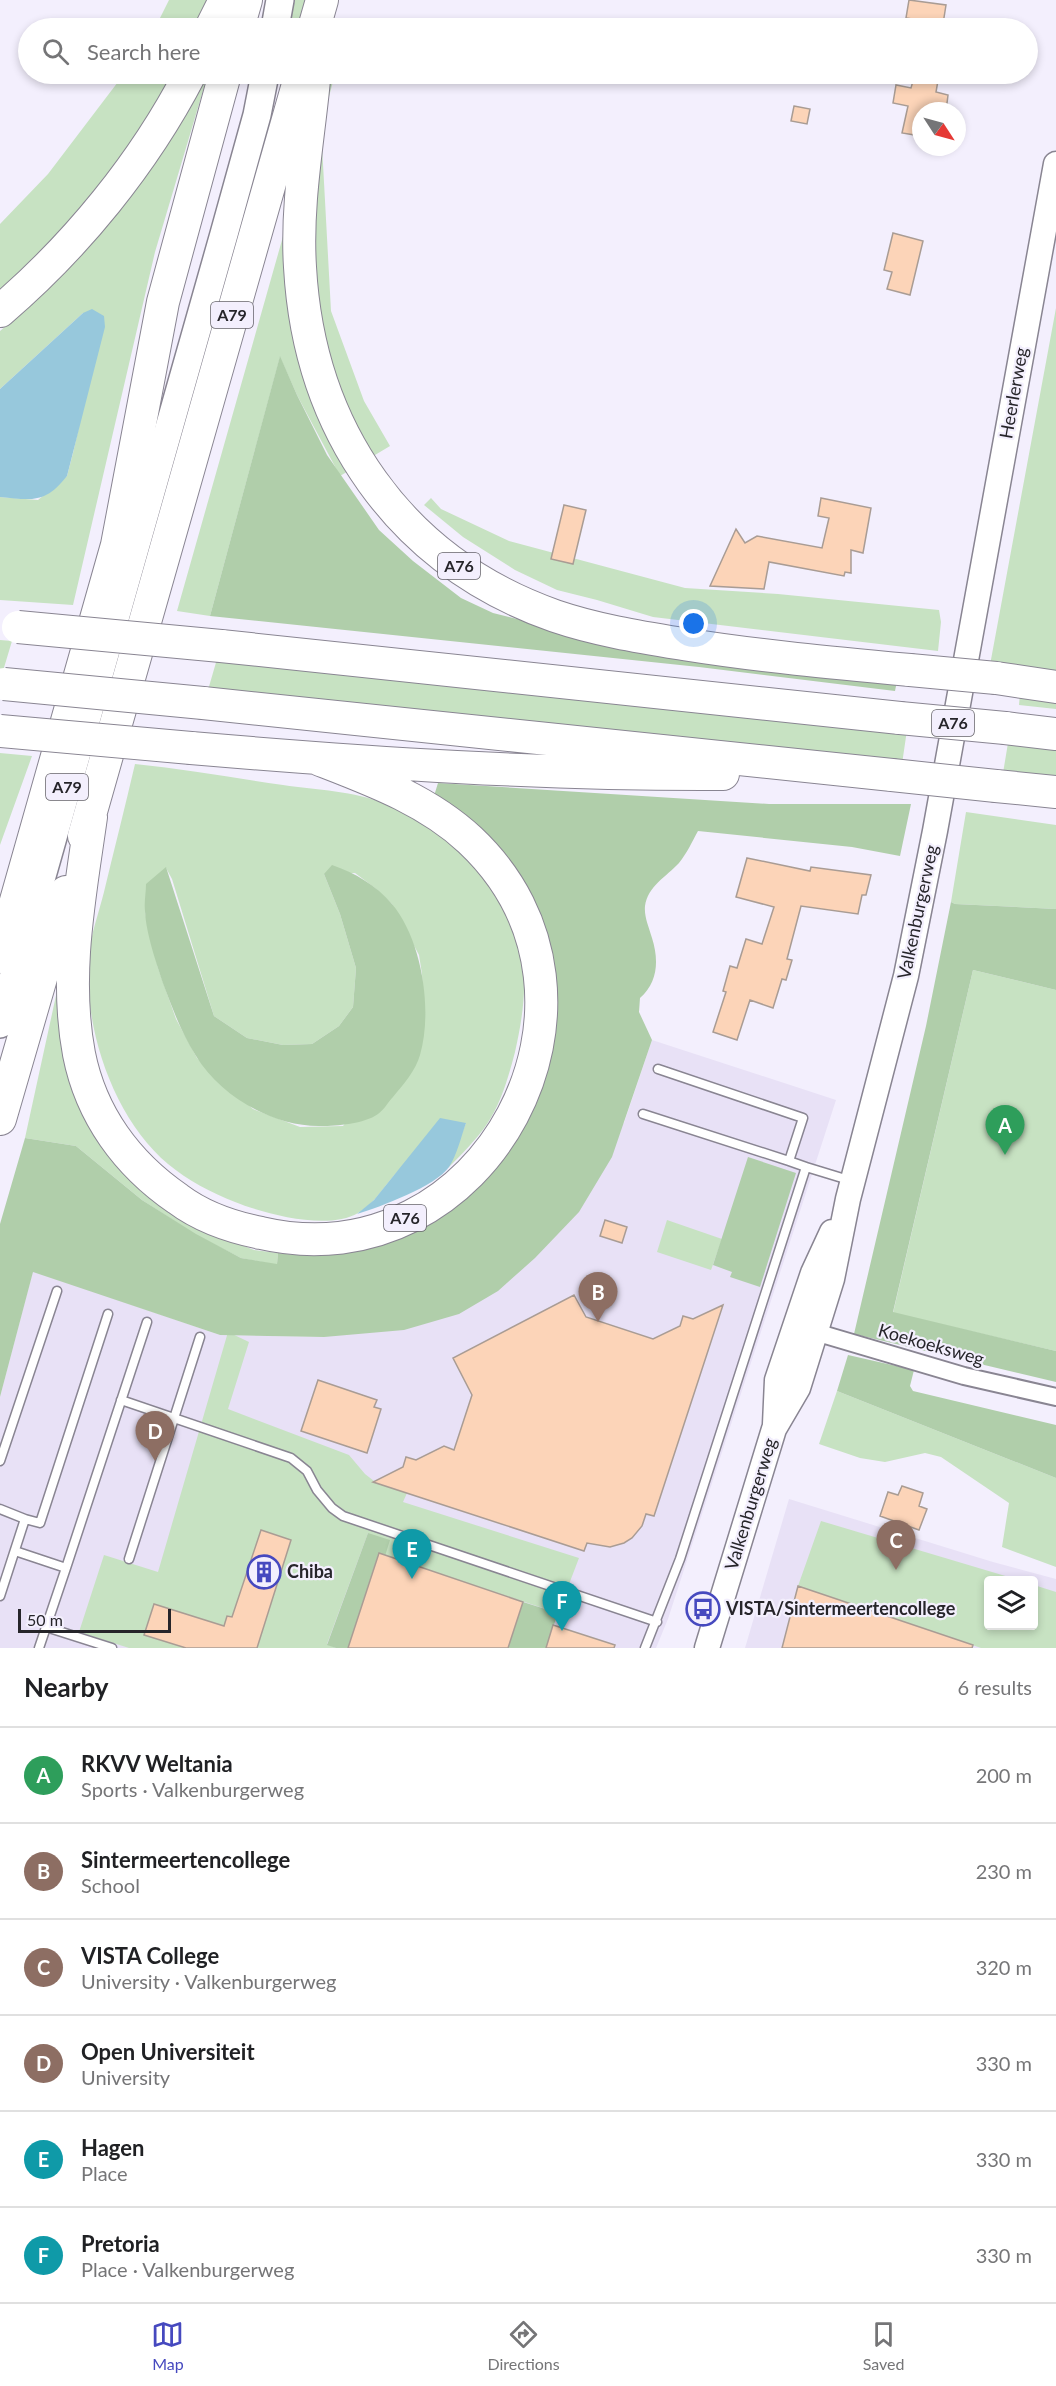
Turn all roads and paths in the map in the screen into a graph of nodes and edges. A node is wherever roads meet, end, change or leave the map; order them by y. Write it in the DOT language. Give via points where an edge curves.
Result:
graph roads {
  1 [pos="225,0"];
  2 [pos="246,0"];
  3 [pos="280,0"];
  4 [pos="217,18"];
  5 [pos="241,18"];
  6 [pos="276,18"];
  7 [pos="184,84"];
  8 [pos="222,84"];
  9 [pos="263,84"];
  10 [pos="298,84"];
  11 [pos="313,84"];
  12 [pos="1056,164"];
  13 [pos="0,311"];
  14 [pos="972,622"];
  15 [pos="9,627"];
  16 [pos="2,684"];
  17 [pos="1056,687"];
  18 [pos="0,731"];
  19 [pos="1056,734"];
  20 [pos="318,759"];
  21 [pos="883,774"];
  22 [pos="1056,792"];
  23 [pos="90,817"];
  24 [pos="30,852"];
  25 [pos="0,909"];
  26 [pos="0,957"];
  27 [pos="0,1024"];
  28 [pos="658,1069"];
  29 [pos="643,1114"];
  30 [pos="0,1119"];
  31 [pos="789,1161"];
  32 [pos="806,1167"];
  33 [pos="850,1190"];
  34 [pos="57,1291"];
  35 [pos="108,1314"];
  36 [pos="147,1322"];
  37 [pos="806,1329"];
  38 [pos="200,1337"];
  39 [pos="1056,1397"];
  40 [pos="121,1400"];
  41 [pos="174,1417"];
  42 [pos="0,1461"];
  43 [pos="0,1509"];
  44 [pos="25,1519"];
  45 [pos="15,1551"];
  46 [pos="129,1559"];
  47 [pos="66,1568"];
  48 [pos="0,1596"];
  49 [pos="657,1622"];
  50 [pos="46,1627"];
  51 [pos="39,1648"];
  52 [pos="112,1648"];
  53 [pos="645,1648"];
  54 [pos="707,1648"];
  1 -- 4 [label="highway"];
  2 -- 5 [label="highway"];
  3 -- 6 [label="main road"];
  7 -- 13 [label="highway" via="155,134 108,198 50,264"];
  8 -- 24 [label="highway, A79" via="163,302 117,545"];
  9 -- 27 [label="main road, A79" via="242,169"];
  10 -- 23 [label="highway, A79"];
  11 -- 17 [label="highway, A76, bridge" via="301,199 300,264 307,331 326,396 345,439 371,482 425,541 477,578 518,600 604,630 792,659"];
  12 -- 14 [label="street, Heerlerweg"];
  14 -- 33 [label="street, Valkenburgerweg" via="906,976"];
  15 -- 19 [label="highway, A76, bridge"];
  16 -- 21 [label="highway, A76, bridge"];
  18 -- 20 [label="highway, A76, bridge"];
  20 -- 21 [label="highway, A76" via="626,774"];
  20 -- 23 [label="highway, A76" via="403,794 448,822 485,856 521,911 535,955 541,994 539,1043 527,1085 516,1111 487,1155 442,1197 412,1215 353,1235 287,1238 206,1216 151,1179 105,1125 80,1057 72,979"];
  21 -- 22 [label="highway, A76, bridge"];
  23 -- 30 [label="highway, A79"];
  24 -- 25 [label="highway, A79"];
  24 -- 26 [label="highway, A79"];
  28 -- 31 [label="lane" via="803,1118"];
  29 -- 31 [label="lane"];
  31 -- 32 [label="lane"];
  32 -- 33 [label="lane"];
  32 -- 49 [label="lane"];
  33 -- 37 [label="street, Valkenburgerweg" via="832,1279"];
  34 -- 42 [label="lane"];
  35 -- 44 [label="lane" via="40,1523"];
  36 -- 40 [label="lane"];
  37 -- 39 [label="street, Koekoeksweg" via="964,1376"];
  37 -- 54 [label="street, Valkenburgerweg" via="798,1388 774,1429"];
  38 -- 41 [label="lane"];
  40 -- 41 [label="lane"];
  40 -- 47 [label="lane"];
  41 -- 46 [label="lane"];
  41 -- 49 [label="lane" via="291,1458 307,1471 317,1490 343,1516"];
  43 -- 44 [label="lane"];
  44 -- 45 [label="lane"];
  45 -- 47 [label="lane"];
  45 -- 48 [label="lane"];
  47 -- 50 [label="lane"];
  49 -- 53 [label="lane"];
  50 -- 51 [label="lane"];
  50 -- 52 [label="lane"];
}
